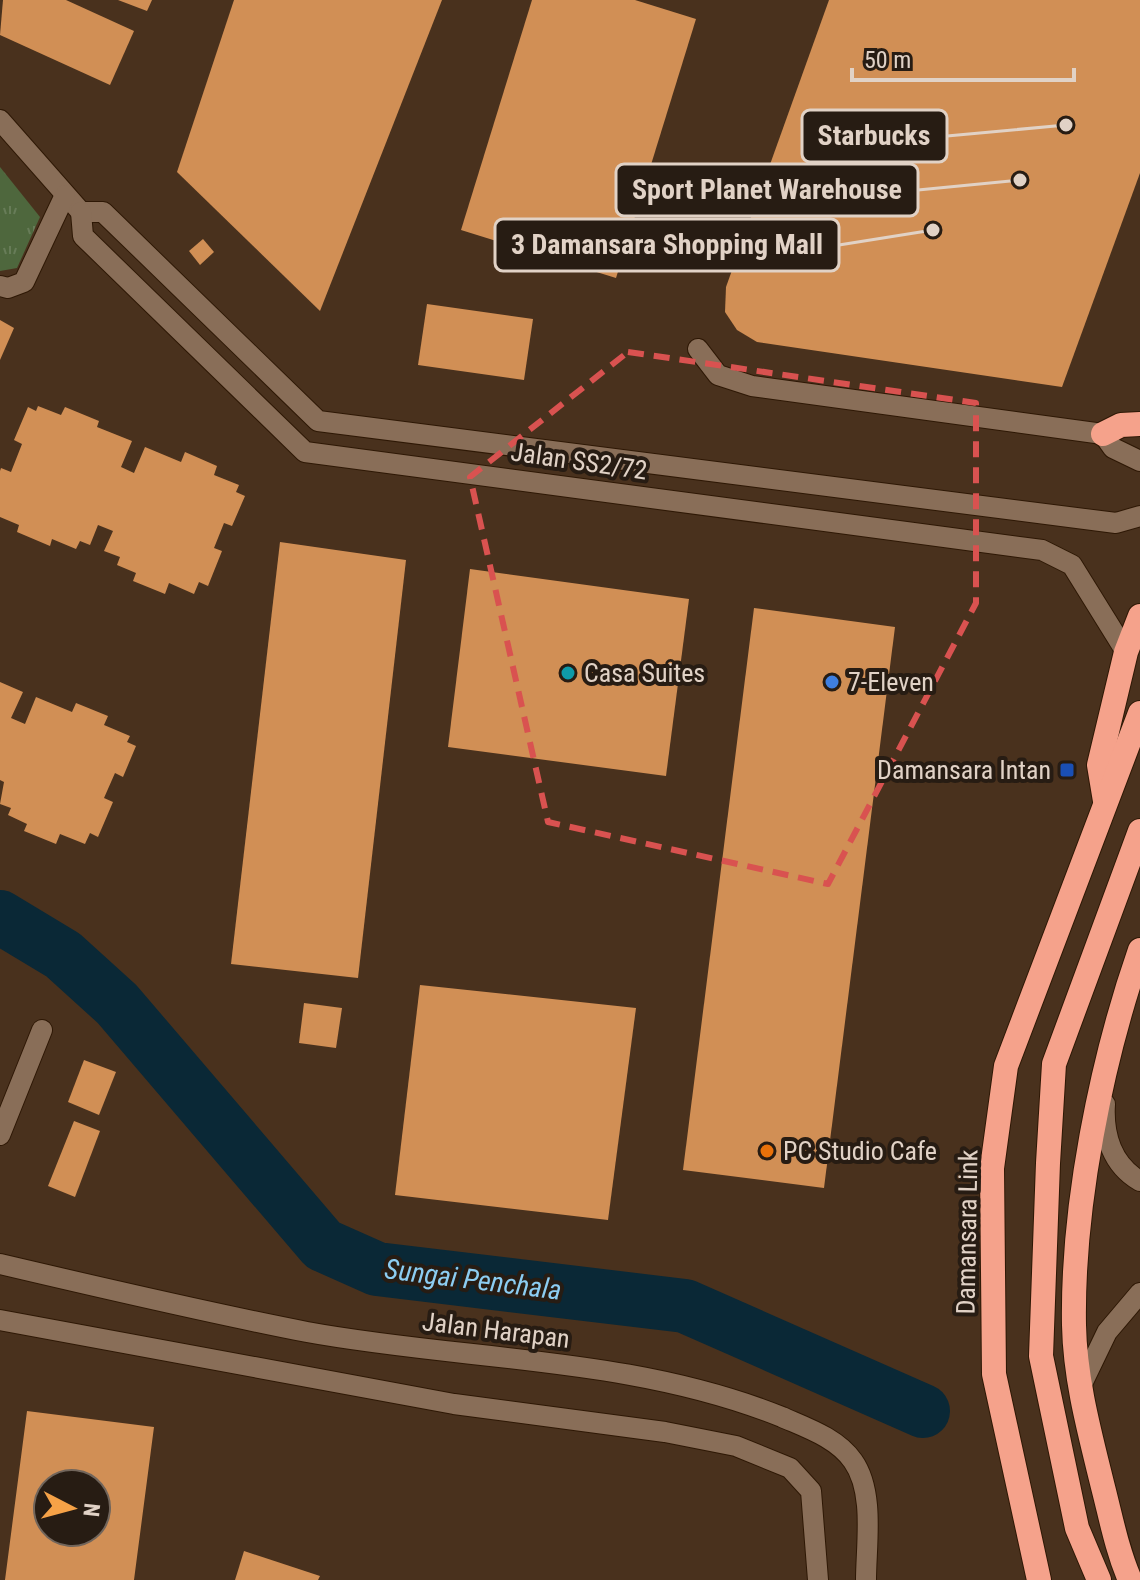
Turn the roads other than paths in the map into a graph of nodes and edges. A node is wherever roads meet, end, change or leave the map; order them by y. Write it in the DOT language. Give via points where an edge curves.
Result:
graph roads {
  1 [pos="0,120"];
  2 [pos="65,195"];
  3 [pos="81,212"];
  4 [pos="153,260"];
  5 [pos="132,283"];
  6 [pos="0,286"];
  7 [pos="698,349"];
  8 [pos="246,352"];
  9 [pos="227,375"];
  10 [pos="1140,424"];
  11 [pos="1103,434"];
  12 [pos="1140,461"];
  13 [pos="1140,516"];
  14 [pos="1140,616"];
  15 [pos="1126,652"];
  16 [pos="1140,713"];
  17 [pos="1106,803"];
  18 [pos="1140,831"];
  19 [pos="1140,950"];
  20 [pos="42,1030"];
  21 [pos="1108,1052"];
  22 [pos="0,1135"];
  23 [pos="1140,1181"];
  24 [pos="0,1264"];
  25 [pos="1140,1293"];
  26 [pos="0,1320"];
  27 [pos="1080,1388"];
  28 [pos="1038,1578"];
  29 [pos="818,1580"];
  30 [pos="866,1580"];
  31 [pos="1099,1580"];
  32 [pos="1130,1580"];
  1 -- 2 [label="street, Jalan SS2/72"];
  2 -- 3 [label="street, Jalan SS2/72"];
  2 -- 6 [label="street" via="24,282"];
  3 -- 4 [label="street, Jalan SS2/72" via="103,212"];
  3 -- 5 [label="street, Jalan SS2/72" via="83,236"];
  4 -- 5 [label="street"];
  4 -- 8 [label="street, Jalan SS2/72"];
  5 -- 9 [label="street, Jalan SS2/72"];
  7 -- 11 [label="street" via="718,375 752,386"];
  8 -- 9 [label="street"];
  8 -- 13 [label="street, Jalan SS2/72" via="318,421 1116,523"];
  9 -- 15 [label="street, Jalan SS2/72" via="305,452 1042,550 1072,565"];
  10 -- 11 [label="highway"];
  11 -- 12 [label="street" via="1113,448"];
  14 -- 15 [label="highway"];
  15 -- 17 [label="highway" via="1099,765"];
  16 -- 17 [label="highway, Damansara Link"];
  17 -- 28 [label="highway, Damansara Link" via="1006,1066 992,1168 994,1374"];
  18 -- 31 [label="highway" via="1054,1064 1048,1163 1041,1356 1077,1528"];
  19 -- 21 [label="highway"];
  20 -- 22 [label="street"];
  21 -- 23 [label="street" via="1103,1123 1113,1154"];
  21 -- 27 [label="highway" via="1076,1265"];
  24 -- 30 [label="street, Jalan Harapan" via="309,1332 572,1364 671,1384 769,1412 832,1441 854,1462 866,1504"];
  25 -- 27 [label="street" via="1107,1332"];
  26 -- 29 [label="street" via="454,1404 736,1446 790,1468 811,1491"];
  27 -- 32 [label="highway"];
}
